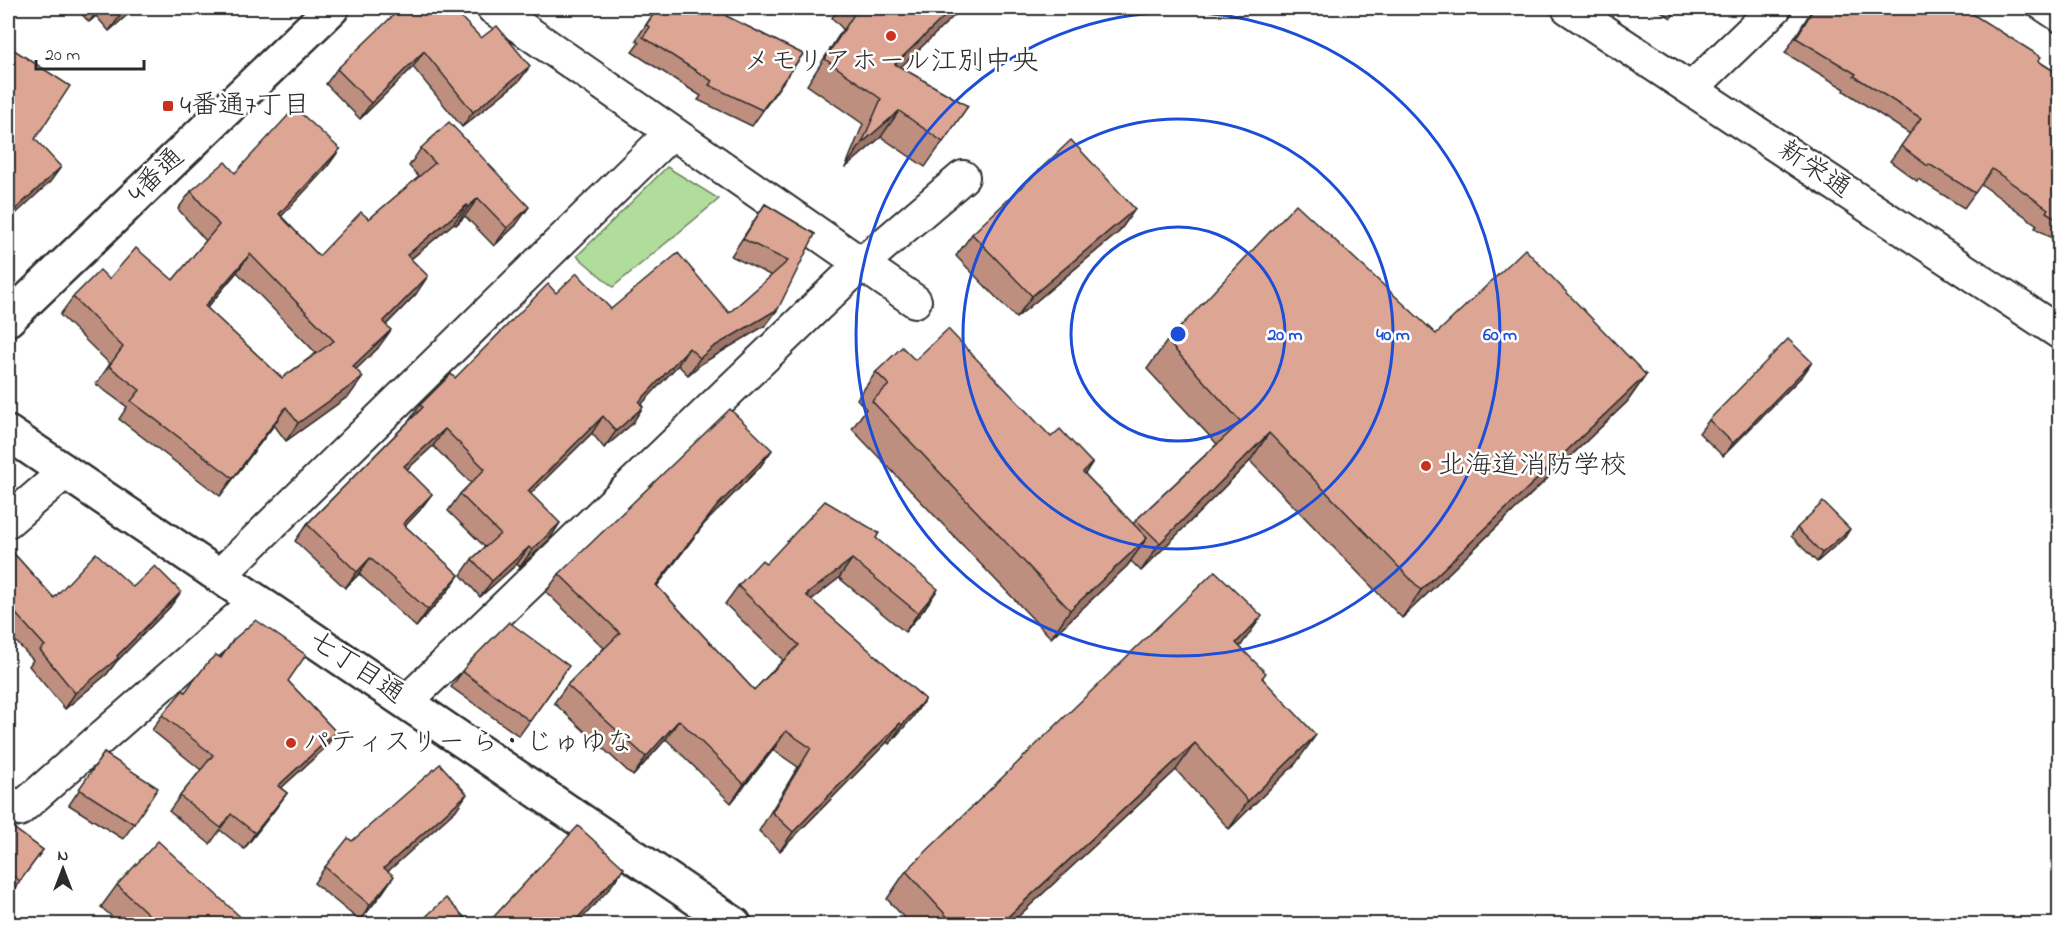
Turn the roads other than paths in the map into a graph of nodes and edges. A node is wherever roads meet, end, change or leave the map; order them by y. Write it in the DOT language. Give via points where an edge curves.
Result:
graph roads {
  1 [pos="332,8"];
  2 [pos="494,8"];
  3 [pos="1568,8"];
  4 [pos="1775,8"];
  5 [pos="1987,8"];
  6 [pos="2060,56"];
  7 [pos="1691,88"];
  8 [pos="671,133"];
  9 [pos="963,177"];
  10 [pos="861,264"];
  11 [pos="915,302"];
  12 [pos="8,319"];
  13 [pos="2060,333"];
  14 [pos="8,433"];
  15 [pos="65,472"];
  16 [pos="8,521"];
  17 [pos="219,576"];
  18 [pos="257,602"];
  19 [pos="406,702"];
  20 [pos="8,802"];
  21 [pos="735,924"];
  1 -- 12 [label="street, 4番通"];
  2 -- 8 [label="street"];
  3 -- 7 [label="street, 新栄通"];
  4 -- 7 [label="street"];
  5 -- 6 [label="street"];
  7 -- 13 [label="street, 新栄通"];
  8 -- 10 [label="street"];
  8 -- 17 [label="street"];
  9 -- 10 [label="street"];
  10 -- 11 [label="street"];
  10 -- 19 [label="street"];
  14 -- 15 [label="street, 七丁目通"];
  15 -- 16 [label="street"];
  15 -- 17 [label="street, 七丁目通"];
  17 -- 18 [label="street, 七丁目通"];
  18 -- 19 [label="street, 七丁目通"];
  18 -- 20 [label="street" via="19,810"];
  19 -- 21 [label="street, 七丁目通"];
}
